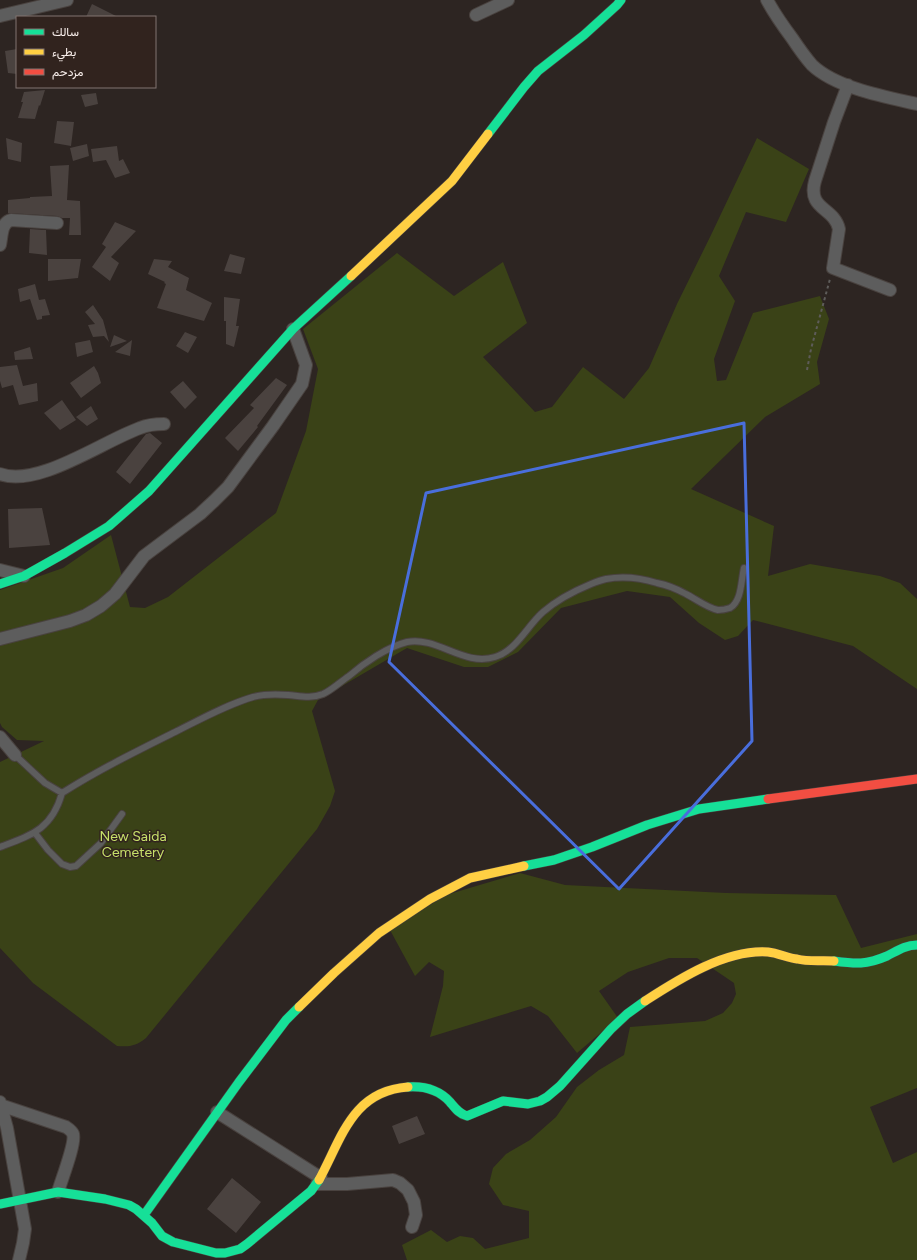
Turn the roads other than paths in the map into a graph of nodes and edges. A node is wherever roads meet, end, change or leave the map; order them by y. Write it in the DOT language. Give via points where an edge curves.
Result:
graph roads {
  1 [pos="66,0"];
  2 [pos="508,0"];
  3 [pos="621,0"];
  4 [pos="767,0"];
  5 [pos="25,5"];
  6 [pos="476,15"];
  7 [pos="0,16"];
  8 [pos="848,85"];
  9 [pos="917,104"];
  10 [pos="57,223"];
  11 [pos="0,245"];
  12 [pos="890,290"];
  13 [pos="293,329"];
  14 [pos="164,424"];
  15 [pos="0,474"];
  16 [pos="744,568"];
  17 [pos="0,570"];
  18 [pos="24,576"];
  19 [pos="0,584"];
  20 [pos="0,639"];
  21 [pos="0,737"];
  22 [pos="15,755"];
  23 [pos="917,779"];
  24 [pos="62,793"];
  25 [pos="122,814"];
  26 [pos="35,833"];
  27 [pos="0,847"];
  28 [pos="917,945"];
  29 [pos="0,1104"];
  30 [pos="217,1112"];
  31 [pos="319,1181"];
  32 [pos="58,1192"];
  33 [pos="19,1199"];
  34 [pos="0,1204"];
  35 [pos="144,1215"];
  36 [pos="412,1227"];
  37 [pos="19,1260"];
  1 -- 5 [label="street"];
  2 -- 6 [label="street"];
  3 -- 13 [label="street" via="584,35 538,71 452,181"];
  4 -- 8 [label="street" via="774,14 813,66"];
  5 -- 7 [label="street"];
  8 -- 9 [label="street"];
  8 -- 12 [label="street" via="834,122 813,195 838,223 833,268"];
  10 -- 11 [label="street" via="8,221 4,225"];
  13 -- 18 [label="street" via="149,491 109,526"];
  13 -- 20 [label="street" via="306,365 302,384 228,487 200,514 144,556 115,594 101,606 70,621"];
  14 -- 15 [label="street" via="140,427 42,472 23,477"];
  16 -- 24 [label="lane" via="736,603 724,610 711,607 656,582 642,579 605,579 583,587 544,611 513,646 495,657 474,658 425,643 406,642 366,663 324,694 309,697 264,694 233,704 97,771"];
  17 -- 18 [label="street"];
  18 -- 19 [label="street"];
  21 -- 22 [label="street"];
  22 -- 24 [label="lane" via="44,783"];
  23 -- 30 [label="street" via="699,809 647,825 554,860 470,878 451,887 379,933 334,972 286,1020"];
  24 -- 26 [label="lane" via="54,814"];
  25 -- 26 [label="lane" via="101,843 76,866 62,864"];
  26 -- 27 [label="lane"];
  28 -- 31 [label="street" via="909,945 875,960 857,964 792,959 759,951 711,965 642,1003 581,1061 565,1081 547,1096 532,1104 503,1101 467,1116 461,1114 447,1098 429,1089 409,1086 378,1093 370,1098 345,1127"];
  29 -- 32 [label="street" via="66,1127 73,1134 72,1148"];
  29 -- 33 [label="street" via="7,1128"];
  30 -- 31 [label="street"];
  30 -- 35 [label="street"];
  31 -- 35 [label="street" via="311,1191 255,1239 240,1249 225,1253 173,1242 162,1236"];
  31 -- 36 [label="street" via="347,1184 393,1180 400,1183 408,1190 414,1202 416,1215"];
  32 -- 33 [label="street"];
  32 -- 35 [label="street" via="120,1203"];
  33 -- 34 [label="street"];
  33 -- 37 [label="street" via="24,1244"];
}
